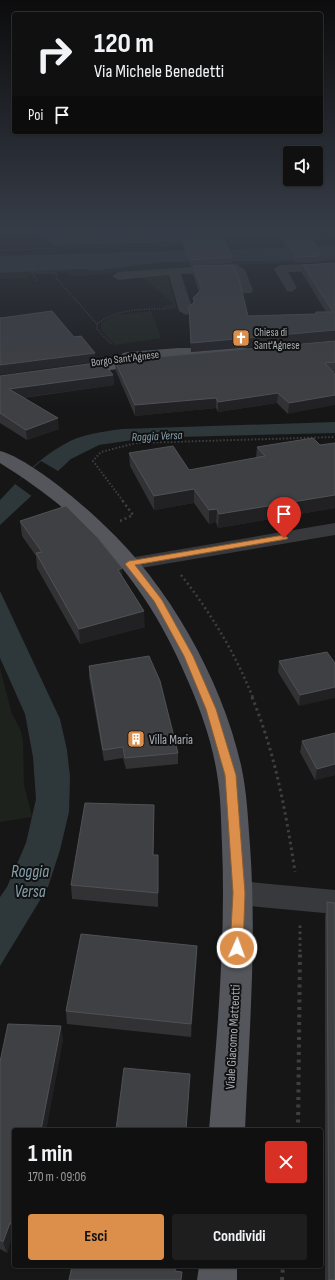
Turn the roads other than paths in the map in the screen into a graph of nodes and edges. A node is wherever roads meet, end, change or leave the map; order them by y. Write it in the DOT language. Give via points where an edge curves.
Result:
graph roads {
  1 [pos="179,290"];
  2 [pos="185,311"];
  3 [pos="255,351"];
  4 [pos="61,369"];
  5 [pos="0,456"];
  6 [pos="335,529"];
  7 [pos="129,564"];
  8 [pos="239,893"];
  9 [pos="335,902"];
  10 [pos="227,1128"];
  11 [pos="218,1268"];
  12 [pos="217,1280"];
  1 -- 2 [label="street"];
  3 -- 4 [label="main road, Borgo Sant'Agnese"];
  5 -- 7 [label="main road, Viale Giacomo Matteotti" via="45,484 97,529"];
  6 -- 7 [label="street"];
  7 -- 8 [label="main road, Viale Giacomo Matteotti" via="158,600 174,626 211,709 230,775"];
  8 -- 9 [label="street"];
  8 -- 10 [label="main road, Viale Giacomo Matteotti"];
  11 -- 12 [label="main road"];
}
